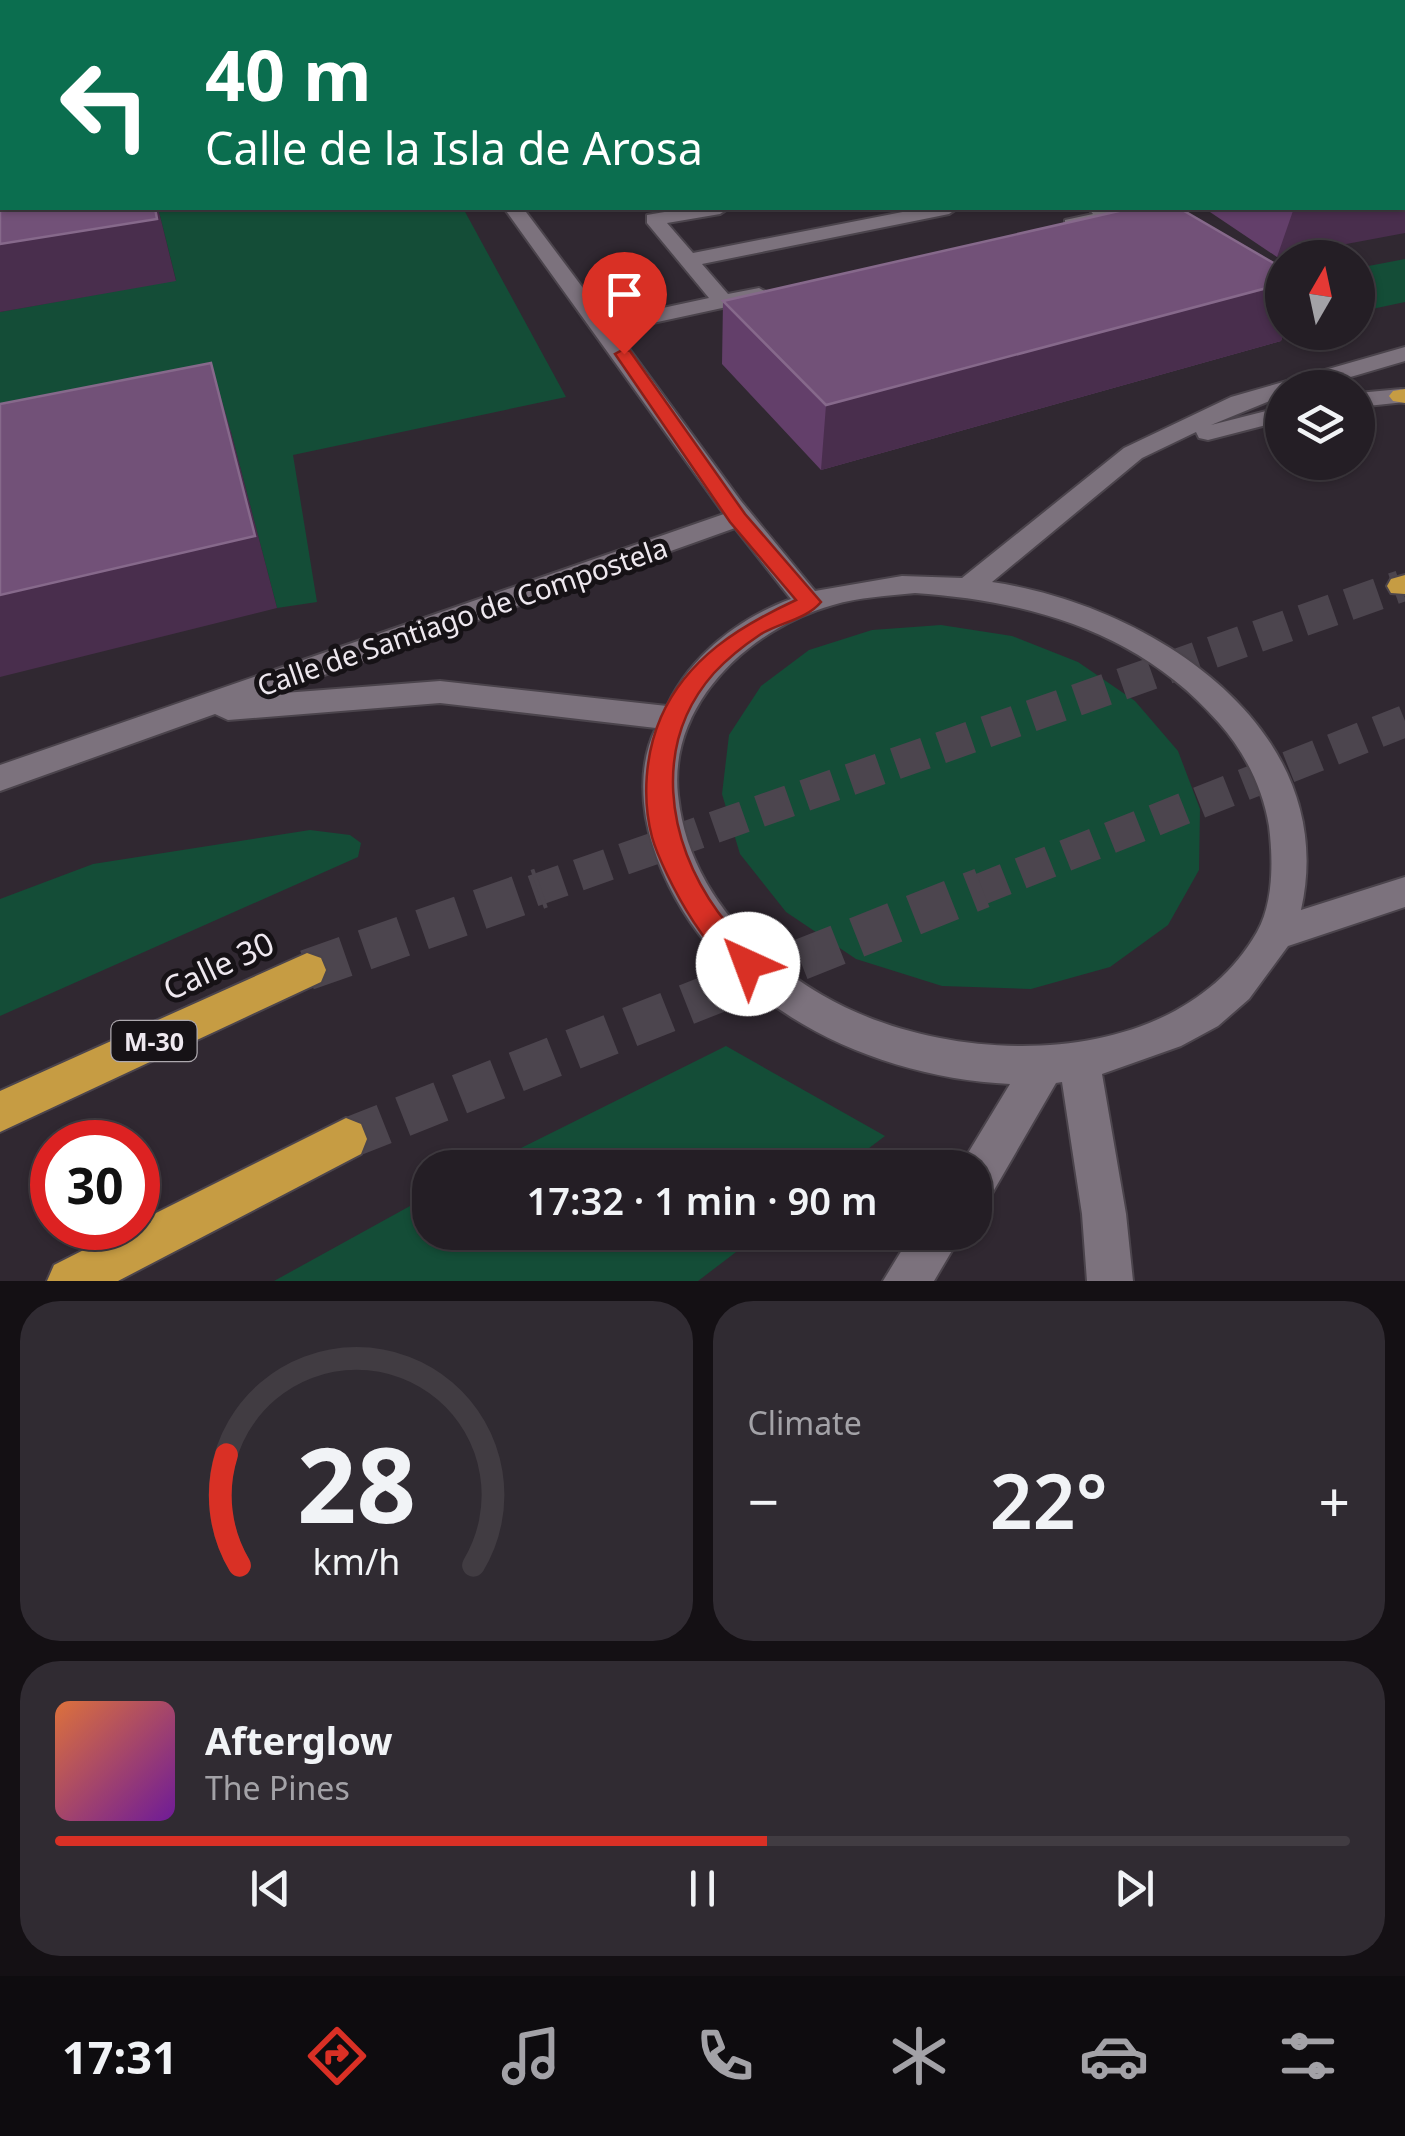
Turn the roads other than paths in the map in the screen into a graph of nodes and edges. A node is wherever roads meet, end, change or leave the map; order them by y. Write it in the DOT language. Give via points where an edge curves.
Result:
graph roads {
  1 [pos="516,210"];
  2 [pos="708,210"];
  3 [pos="939,210"];
  4 [pos="1099,210"];
  5 [pos="1051,229"];
  6 [pos="689,260"];
  7 [pos="781,289"];
  8 [pos="723,302"];
  9 [pos="604,327"];
  10 [pos="1405,354"];
  11 [pos="1341,370"];
  12 [pos="1265,394"];
  13 [pos="1403,396"];
  14 [pos="1375,398"];
  15 [pos="1265,418"];
  16 [pos="1133,453"];
  17 [pos="738,518"];
  18 [pos="971,586"];
  19 [pos="810,602"];
  20 [pos="186,712"];
  21 [pos="673,718"];
  22 [pos="0,778"];
  23 [pos="1405,892"];
  24 [pos="1276,934"];
  25 [pos="307,970"];
  26 [pos="1062,1064"];
  27 [pos="0,1112"];
  28 [pos="346,1139"];
  29 [pos="992,1159"];
  30 [pos="929,1250"];
  31 [pos="70,1281"];
  32 [pos="906,1281"];
  33 [pos="1110,1281"];
  1 -- 9 [label="street"];
  2 -- 6 [label="street" via="654,219"];
  3 -- 6 [label="street"];
  4 -- 5 [label="street" via="1108,216"];
  6 -- 8 [label="street"];
  7 -- 8 [label="street"];
  8 -- 9 [label="street"];
  9 -- 17 [label="street"];
  10 -- 11 [label="street"];
  12 -- 16 [label="street"];
  13 -- 14 [label="street"];
  15 -- 16 [label="street"];
  16 -- 18 [label="street"];
  17 -- 19 [label="street"];
  17 -- 20 [label="street, Calle de Santiago de Compostela"];
  18 -- 19 [label="street" via="860,589"];
  18 -- 24 [label="street" via="1048,601 1121,630 1188,672 1242,728 1279,793 1291,864"];
  19 -- 21 [label="street" via="753,629 706,668"];
  20 -- 21 [label="street, Calle de Santiago de Compostela" via="440,692"];
  20 -- 22 [label="street, Calle de Santiago de Compostela"];
  21 -- 26 [label="street" via="658,795 665,837 682,881 748,964 851,1030 913,1051 978,1064"];
  23 -- 24 [label="street"];
  24 -- 26 [label="street" via="1233,993 1167,1037"];
  25 -- 27 [label="highway, Calle 30 / M-30"];
  26 -- 29 [label="street"];
  26 -- 33 [label="street" via="1104,1214"];
  28 -- 31 [label="highway"];
  30 -- 32 [label="street"];
}
